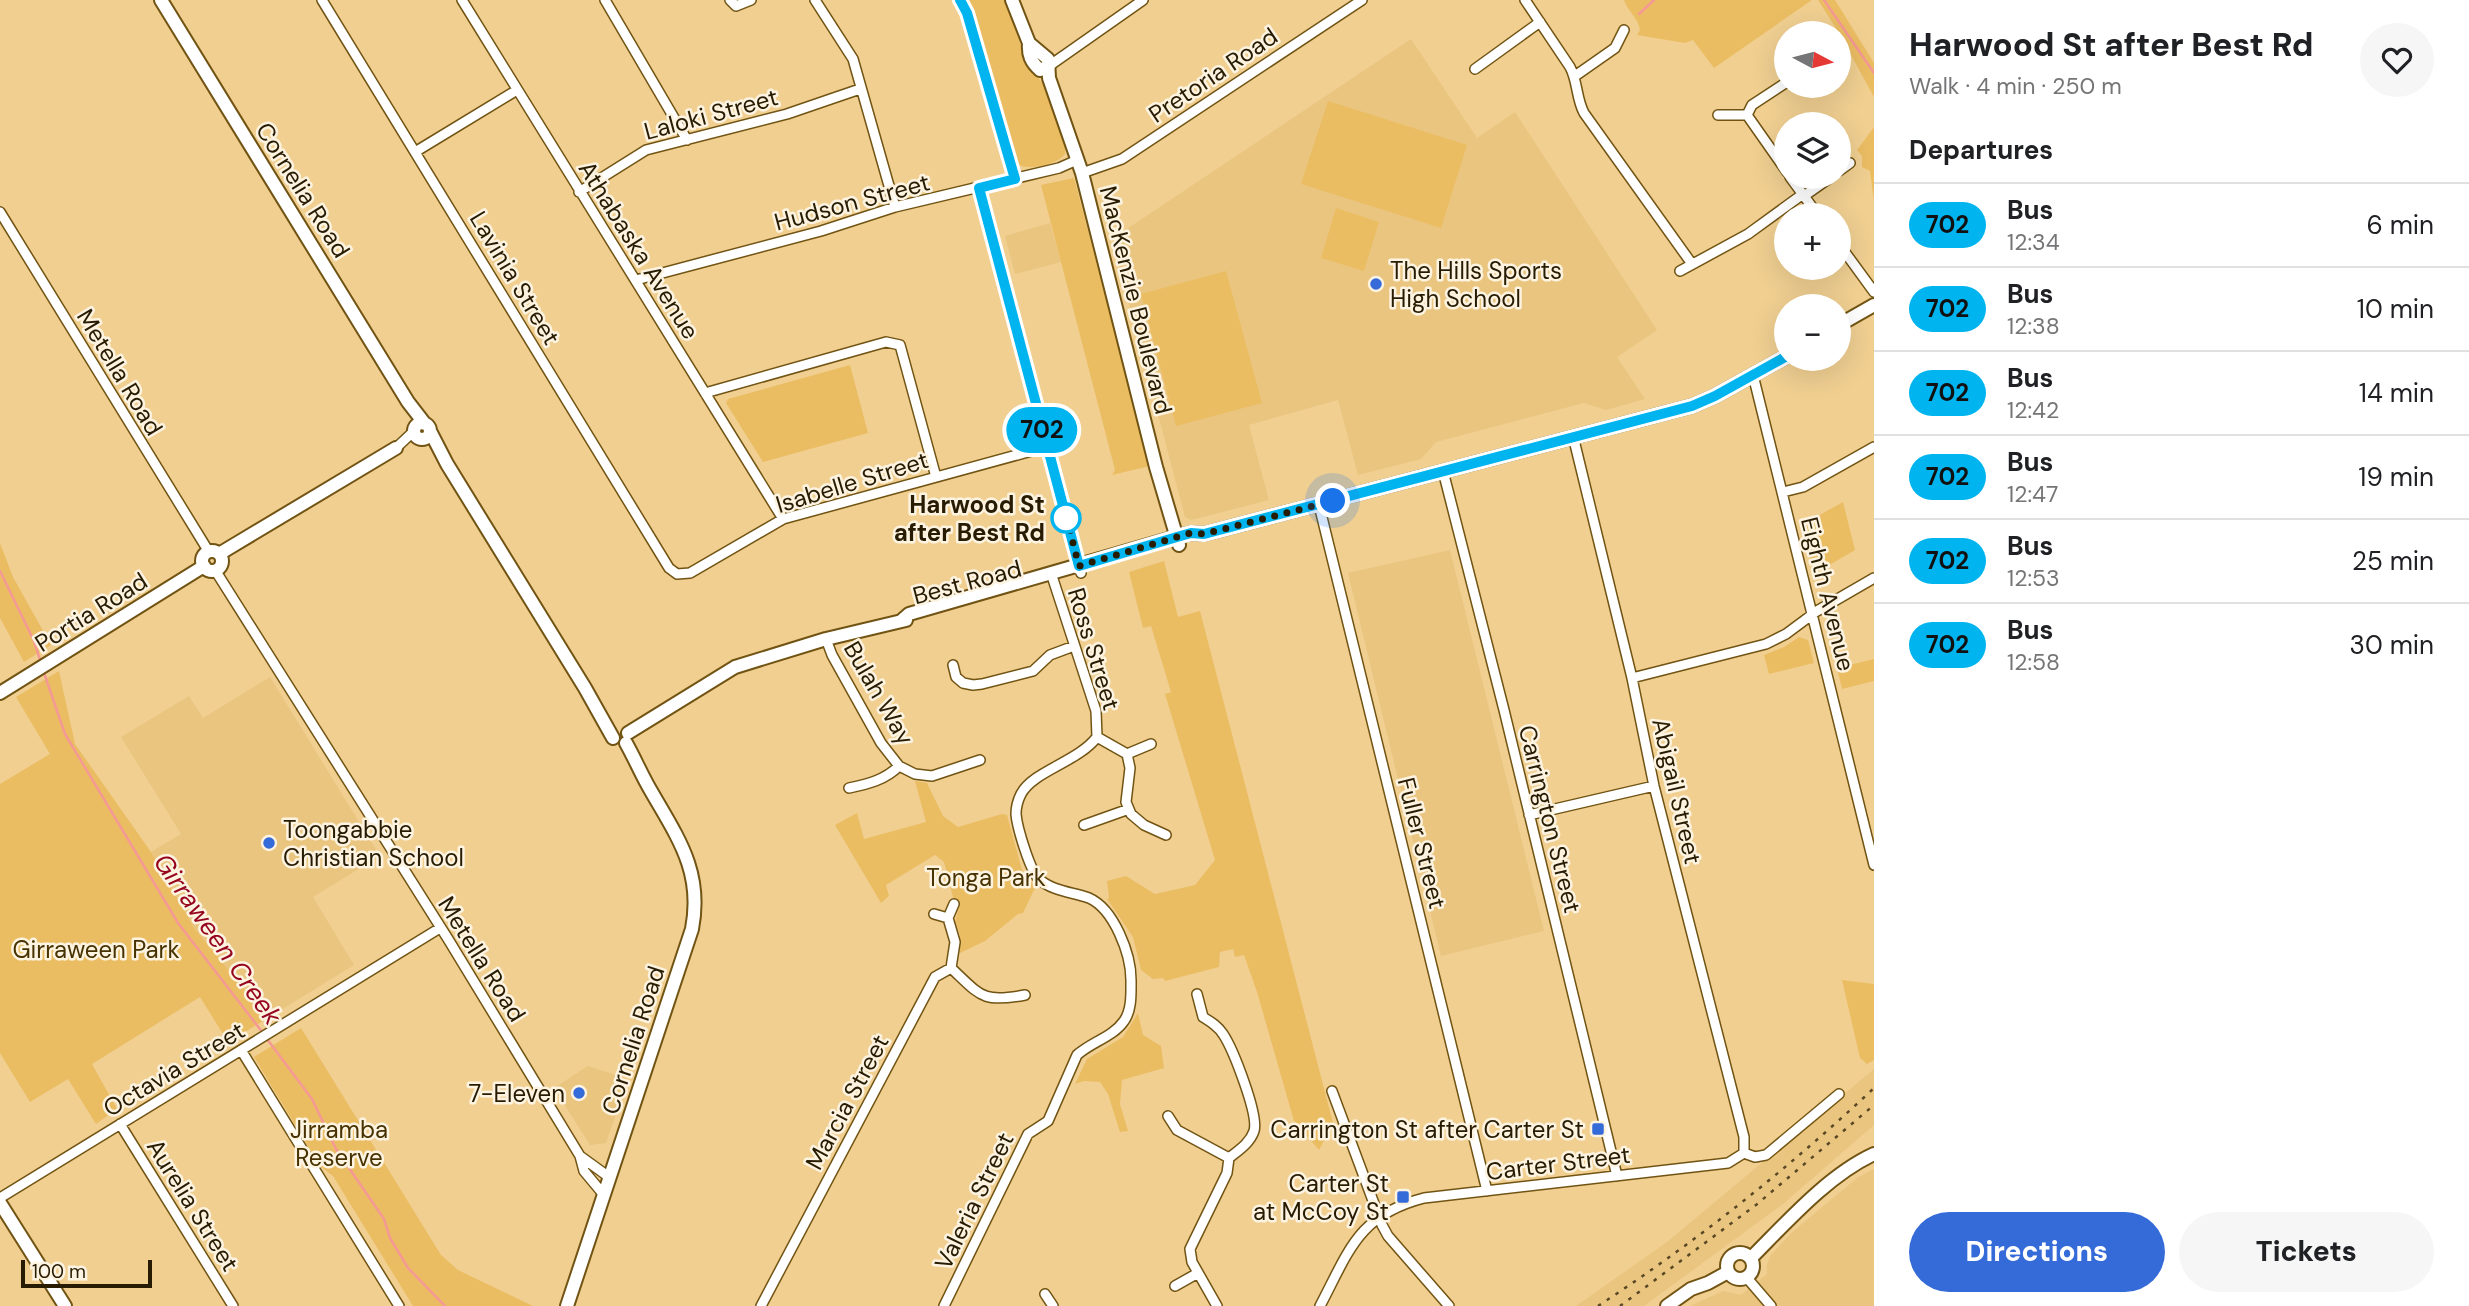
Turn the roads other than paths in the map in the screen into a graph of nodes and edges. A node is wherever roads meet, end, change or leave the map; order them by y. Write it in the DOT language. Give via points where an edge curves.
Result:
graph roads {
  1 [pos="161,0"];
  2 [pos="322,0"];
  3 [pos="462,0"];
  4 [pos="606,0"];
  5 [pos="730,0"];
  6 [pos="751,0"];
  7 [pos="815,0"];
  8 [pos="960,0"];
  9 [pos="1012,0"];
  10 [pos="1143,0"];
  11 [pos="1362,0"];
  12 [pos="1525,0"];
  13 [pos="1540,22"];
  14 [pos="1624,30"];
  15 [pos="1049,66"];
  16 [pos="1475,69"];
  17 [pos="1575,76"];
  18 [pos="860,89"];
  19 [pos="517,90"];
  20 [pos="1774,91"];
  21 [pos="1718,115"];
  22 [pos="1747,115"];
  23 [pos="687,140"];
  24 [pos="415,152"];
  25 [pos="1774,153"];
  26 [pos="1079,167"];
  27 [pos="1015,179"];
  28 [pos="979,188"];
  29 [pos="1799,189"];
  30 [pos="1812,189"];
  31 [pos="579,192"];
  32 [pos="1803,195"];
  33 [pos="1809,203"];
  34 [pos="895,207"];
  35 [pos="0,212"];
  36 [pos="1851,260"];
  37 [pos="1692,264"];
  38 [pos="1681,271"];
  39 [pos="636,279"];
  40 [pos="1874,292"];
  41 [pos="1874,305"];
  42 [pos="1851,318"];
  43 [pos="1774,363"];
  44 [pos="1753,374"];
  45 [pos="705,393"];
  46 [pos="421,432"];
  47 [pos="1573,436"];
  48 [pos="1046,447"];
  49 [pos="1874,447"];
  50 [pos="396,448"];
  51 [pos="1443,471"];
  52 [pos="936,477"];
  53 [pos="1783,492"];
  54 [pos="1319,505"];
  55 [pos="783,519"];
  56 [pos="1178,541"];
  57 [pos="214,553"];
  58 [pos="210,568"];
  59 [pos="1080,569"];
  60 [pos="677,574"];
  61 [pos="1052,577"];
  62 [pos="1874,578"];
  63 [pos="1813,614"];
  64 [pos="826,639"];
  65 [pos="1074,646"];
  66 [pos="953,665"];
  67 [pos="1632,677"];
  68 [pos="0,693"];
  69 [pos="620,737"];
  70 [pos="1097,737"];
  71 [pos="1151,744"];
  72 [pos="1126,754"];
  73 [pos="980,760"];
  74 [pos="899,766"];
  75 [pos="1654,786"];
  76 [pos="849,788"];
  77 [pos="1129,808"];
  78 [pos="1529,815"];
  79 [pos="1084,825"];
  80 [pos="1166,835"];
  81 [pos="1874,865"];
  82 [pos="954,904"];
  83 [pos="934,914"];
  84 [pos="948,918"];
  85 [pos="440,928"];
  86 [pos="951,968"];
  87 [pos="1197,994"];
  88 [pos="1025,995"];
  89 [pos="241,1050"];
  90 [pos="1332,1090"];
  91 [pos="1839,1094"];
  92 [pos="1168,1116"];
  93 [pos="120,1124"];
  94 [pos="1744,1153"];
  95 [pos="1874,1154"];
  96 [pos="580,1156"];
  97 [pos="1229,1158"];
  98 [pos="1617,1175"];
  99 [pos="609,1177"];
  100 [pos="1487,1191"];
  101 [pos="604,1195"];
  102 [pos="0,1201"];
  103 [pos="1378,1217"];
  104 [pos="1751,1258"];
  105 [pos="1728,1272"];
  106 [pos="1198,1273"];
  107 [pos="1747,1278"];
  108 [pos="1175,1286"];
  109 [pos="1045,1294"];
  110 [pos="65,1306"];
  111 [pos="233,1306"];
  112 [pos="400,1306"];
  113 [pos="566,1306"];
  114 [pos="761,1306"];
  115 [pos="944,1306"];
  116 [pos="1053,1306"];
  117 [pos="1217,1306"];
  118 [pos="1320,1306"];
  119 [pos="1449,1306"];
  120 [pos="1667,1306"];
  121 [pos="1771,1306"];
  1 -- 46 [label="main road, Cornelia Road" via="408,402"];
  2 -- 24 [label="street, Lavinia Street"];
  3 -- 19 [label="street, Athabaska Avenue"];
  4 -- 23 [label="street"];
  5 -- 6 [label="street" via="736,6"];
  7 -- 18 [label="street" via="853,59"];
  8 -- 27 [label="street"];
  9 -- 15 [label="main road" via="1034,64 1040,70"];
  10 -- 15 [label="street"];
  11 -- 26 [label="street, Pretoria Road" via="1122,159"];
  12 -- 13 [label="street"];
  13 -- 16 [label="street"];
  13 -- 17 [label="street"];
  14 -- 17 [label="street" via="1615,48"];
  15 -- 26 [label="main road, MacKenzie Boulevard"];
  17 -- 37 [label="street" via="1582,110"];
  18 -- 23 [label="street, Laloki Street"];
  18 -- 34 [label="street"];
  19 -- 24 [label="street"];
  19 -- 31 [label="street, Athabaska Avenue"];
  20 -- 22 [label="street" via="1752,105"];
  21 -- 22 [label="street"];
  22 -- 25 [label="street"];
  23 -- 31 [label="street, Laloki Street" via="638,154"];
  24 -- 60 [label="street, Lavinia Street" via="669,568"];
  26 -- 27 [label="street, Hudson Street"];
  26 -- 56 [label="main road, MacKenzie Boulevard"];
  27 -- 28 [label="street, Hudson Street"];
  28 -- 34 [label="street, Hudson Street"];
  28 -- 48 [label="street"];
  29 -- 32 [label="street"];
  30 -- 32 [label="street"];
  31 -- 39 [label="street, Athabaska Avenue"];
  32 -- 33 [label="street"];
  32 -- 37 [label="street" via="1748,234"];
  34 -- 39 [label="street, Hudson Street"];
  35 -- 57 [label="street, Metella Road"];
  36 -- 40 [label="street"];
  37 -- 38 [label="street"];
  39 -- 45 [label="street, Athabaska Avenue"];
  41 -- 42 [label="main road"];
  43 -- 44 [label="main road, Best Road"];
  44 -- 47 [label="main road, Best Road" via="1692,406"];
  44 -- 53 [label="street, Eighth Avenue"];
  45 -- 52 [label="street" via="886,342 900,345"];
  45 -- 55 [label="street, Athabaska Avenue"];
  46 -- 50 [label="street"];
  46 -- 69 [label="main road, Cornelia Road" via="447,464"];
  47 -- 51 [label="main road, Best Road"];
  47 -- 67 [label="street, Abigail Street"];
  48 -- 52 [label="street, Isabelle Street"];
  48 -- 59 [label="street"];
  49 -- 53 [label="street" via="1803,487"];
  50 -- 57 [label="main road"];
  51 -- 54 [label="main road, Best Road"];
  51 -- 78 [label="street, Carrington Street"];
  52 -- 55 [label="street, Isabelle Street"];
  53 -- 63 [label="street, Eighth Avenue"];
  54 -- 56 [label="main road, Best Road" via="1204,534 1191,533"];
  54 -- 100 [label="street, Fuller Street"];
  55 -- 60 [label="street, Isabelle Street" via="690,573"];
  56 -- 59 [label="main road, Best Road"];
  57 -- 58 [label="main road" via="221,563"];
  58 -- 68 [label="main road, Portia Road"];
  58 -- 85 [label="street, Metella Road"];
  59 -- 61 [label="main road, Best Road"];
  61 -- 64 [label="main road, Best Road"];
  61 -- 65 [label="street, Ross Street"];
  62 -- 63 [label="street"];
  63 -- 67 [label="street" via="1766,644"];
  63 -- 81 [label="street, Eighth Avenue"];
  64 -- 69 [label="main road, Best Road" via="735,667"];
  64 -- 74 [label="street, Bulah Way" via="881,743"];
  65 -- 66 [label="street" via="1050,655 1033,671 982,684 963,683"];
  65 -- 70 [label="street, Ross Street" via="1097,711"];
  67 -- 75 [label="street, Abigail Street"];
  69 -- 99 [label="main road, Cornelia Road" via="689,861 696,904 692,929"];
  70 -- 72 [label="street"];
  70 -- 115 [label="street, Valeria Street" via="1022,791 1016,814 1035,875 1052,887 1096,902 1123,938 1130,963 1131,999 1126,1019 1077,1055 1048,1121 1028,1133"];
  71 -- 72 [label="street"];
  72 -- 77 [label="street"];
  73 -- 74 [label="street, Bulah Way" via="932,776"];
  74 -- 76 [label="street, Bulah Way" via="870,784"];
  75 -- 78 [label="street"];
  75 -- 94 [label="street, Abigail Street" via="1744,1137"];
  77 -- 79 [label="street"];
  77 -- 80 [label="street" via="1144,825"];
  78 -- 98 [label="street, Carrington Street"];
  82 -- 84 [label="street"];
  83 -- 84 [label="street"];
  84 -- 86 [label="street" via="955,942"];
  85 -- 89 [label="street, Octavia Street"];
  85 -- 96 [label="street, Metella Road"];
  86 -- 88 [label="street" via="987,998"];
  86 -- 114 [label="street, Marcia Street" via="934,977"];
  87 -- 97 [label="street" via="1203,1017 1216,1025 1234,1055 1252,1107 1255,1128 1250,1141"];
  89 -- 93 [label="street, Octavia Street"];
  89 -- 112 [label="street"];
  90 -- 103 [label="street"];
  91 -- 94 [label="street, Carter Street" via="1766,1156"];
  92 -- 97 [label="street" via="1177,1130"];
  93 -- 102 [label="street, Octavia Street"];
  93 -- 111 [label="street, Aurelia Street"];
  94 -- 98 [label="street, Carter Street" via="1728,1163"];
  95 -- 104 [label="main road" via="1830,1184"];
  96 -- 99 [label="street, Metella Road"];
  96 -- 101 [label="street, Metella Road" via="584,1171"];
  97 -- 106 [label="street" via="1227,1173 1191,1243"];
  98 -- 100 [label="street, Carter Street"];
  99 -- 101 [label="main road, Cornelia Road"];
  100 -- 103 [label="street, Carter Street" via="1424,1198"];
  101 -- 113 [label="main road, Cornelia Road"];
  102 -- 110 [label="main road"];
  103 -- 118 [label="street" via="1353,1243"];
  103 -- 119 [label="street" via="1388,1236"];
  104 -- 105 [label="main road" via="1741,1253 1732,1256"];
  104 -- 107 [label="main road" via="1754,1267"];
  105 -- 107 [label="main road" via="1734,1278"];
  105 -- 120 [label="main road"];
  106 -- 108 [label="street"];
  106 -- 117 [label="street"];
  107 -- 121 [label="street"];
  109 -- 116 [label="street"];
}
